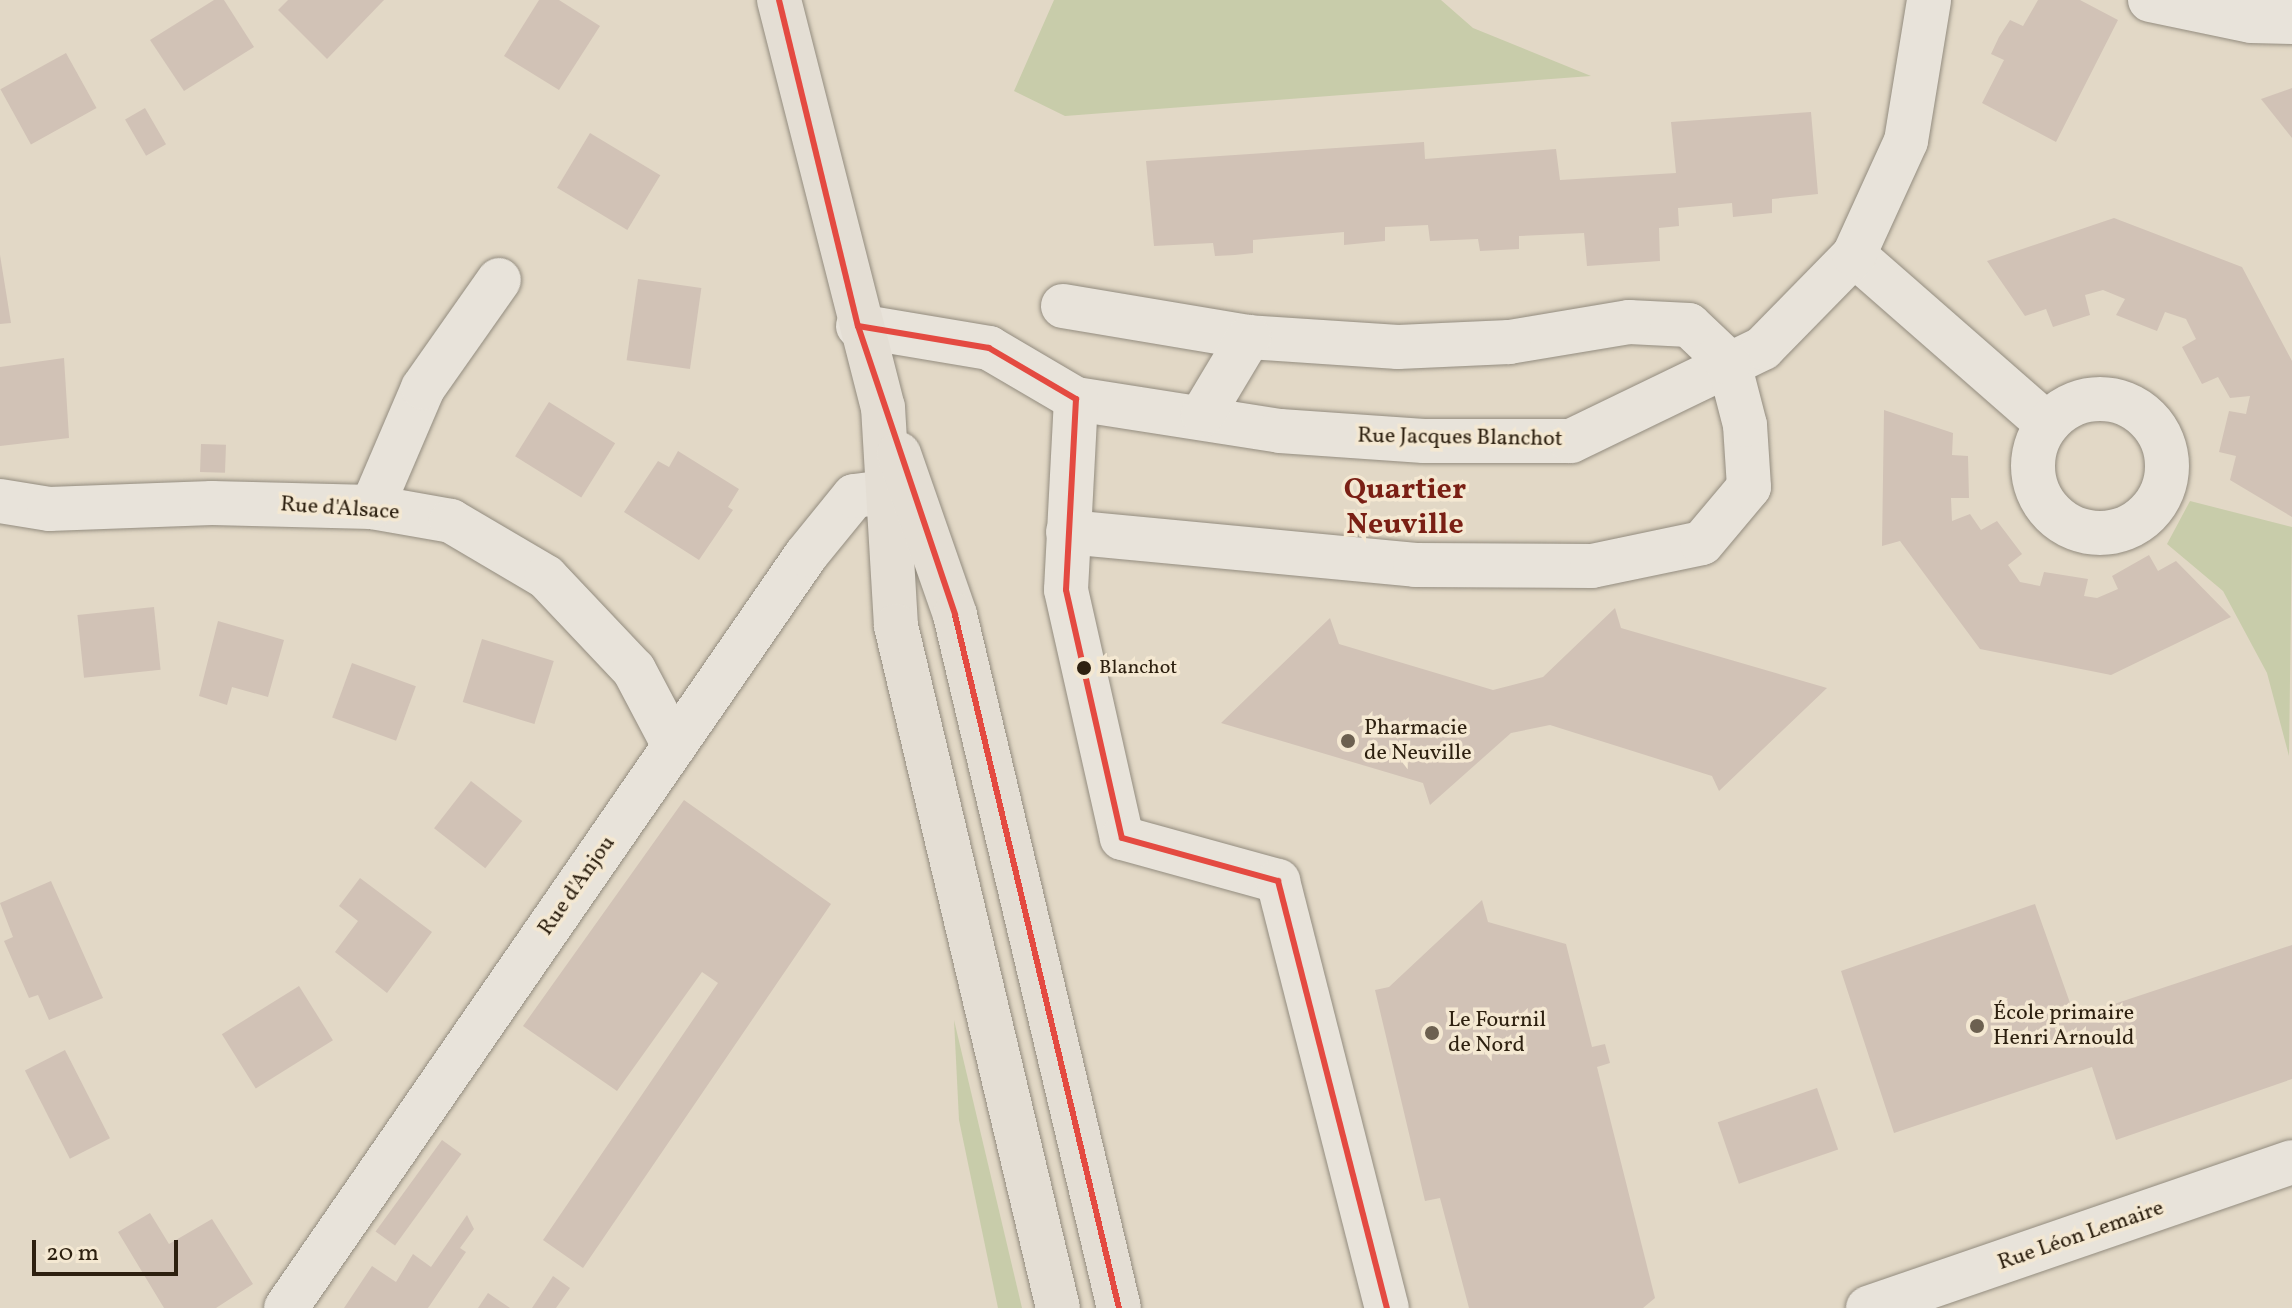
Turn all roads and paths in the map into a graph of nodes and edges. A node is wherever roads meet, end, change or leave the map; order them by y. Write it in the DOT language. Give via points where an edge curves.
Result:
graph roads {
  1 [pos="779,0"];
  2 [pos="1929,0"];
  3 [pos="2150,0"];
  4 [pos="2292,22"];
  5 [pos="1854,255"];
  6 [pos="499,280"];
  7 [pos="1063,306"];
  8 [pos="858,326"];
  9 [pos="1249,337"];
  10 [pos="1729,363"];
  11 [pos="1076,399"];
  12 [pos="883,407"];
  13 [pos="1203,414"];
  14 [pos="2047,424"];
  15 [pos="886,492"];
  16 [pos="0,501"];
  17 [pos="372,507"];
  18 [pos="1068,532"];
  19 [pos="674,746"];
  20 [pos="2292,1162"];
  21 [pos="1882,1306"];
  22 [pos="286,1308"];
  23 [pos="1058,1308"];
  24 [pos="1119,1308"];
  25 [pos="1387,1308"];
  1 -- 8 [label="main road"];
  2 -- 5 [label="street, Rue Jacques Blanchot" via="1906,141"];
  3 -- 4 [label="street" via="2251,21"];
  5 -- 10 [label="street, Rue Jacques Blanchot" via="1763,348"];
  5 -- 14 [label="street"];
  6 -- 17 [label="street" via="423,388"];
  7 -- 9 [label="street"];
  8 -- 11 [label="street" via="989,348"];
  8 -- 12 [label="main road"];
  9 -- 10 [label="street" via="1398,347 1509,342 1629,322 1689,325"];
  9 -- 13 [label="street"];
  10 -- 13 [label="street, Rue Jacques Blanchot" via="1678,394 1571,441 1395,439 1280,431"];
  10 -- 18 [label="street" via="1745,425 1749,487 1702,543 1592,566 1415,565"];
  11 -- 13 [label="street, Rue Jacques Blanchot"];
  11 -- 18 [label="street"];
  12 -- 15 [label="main road"];
  12 -- 24 [label="main road" via="955,615"];
  15 -- 19 [label="street, Rue d'Anjou" via="854,496"];
  15 -- 23 [label="main road" via="896,626"];
  16 -- 17 [label="street, Rue d'Alsace" via="49,509 212,503"];
  17 -- 19 [label="street, Rue d'Alsace" via="451,521 546,577 634,670"];
  18 -- 25 [label="street" via="1066,590 1122,838 1278,881"];
  19 -- 22 [label="street, Rue d'Anjou"];
  20 -- 21 [label="street, Rue Léon Lemaire"];
}
